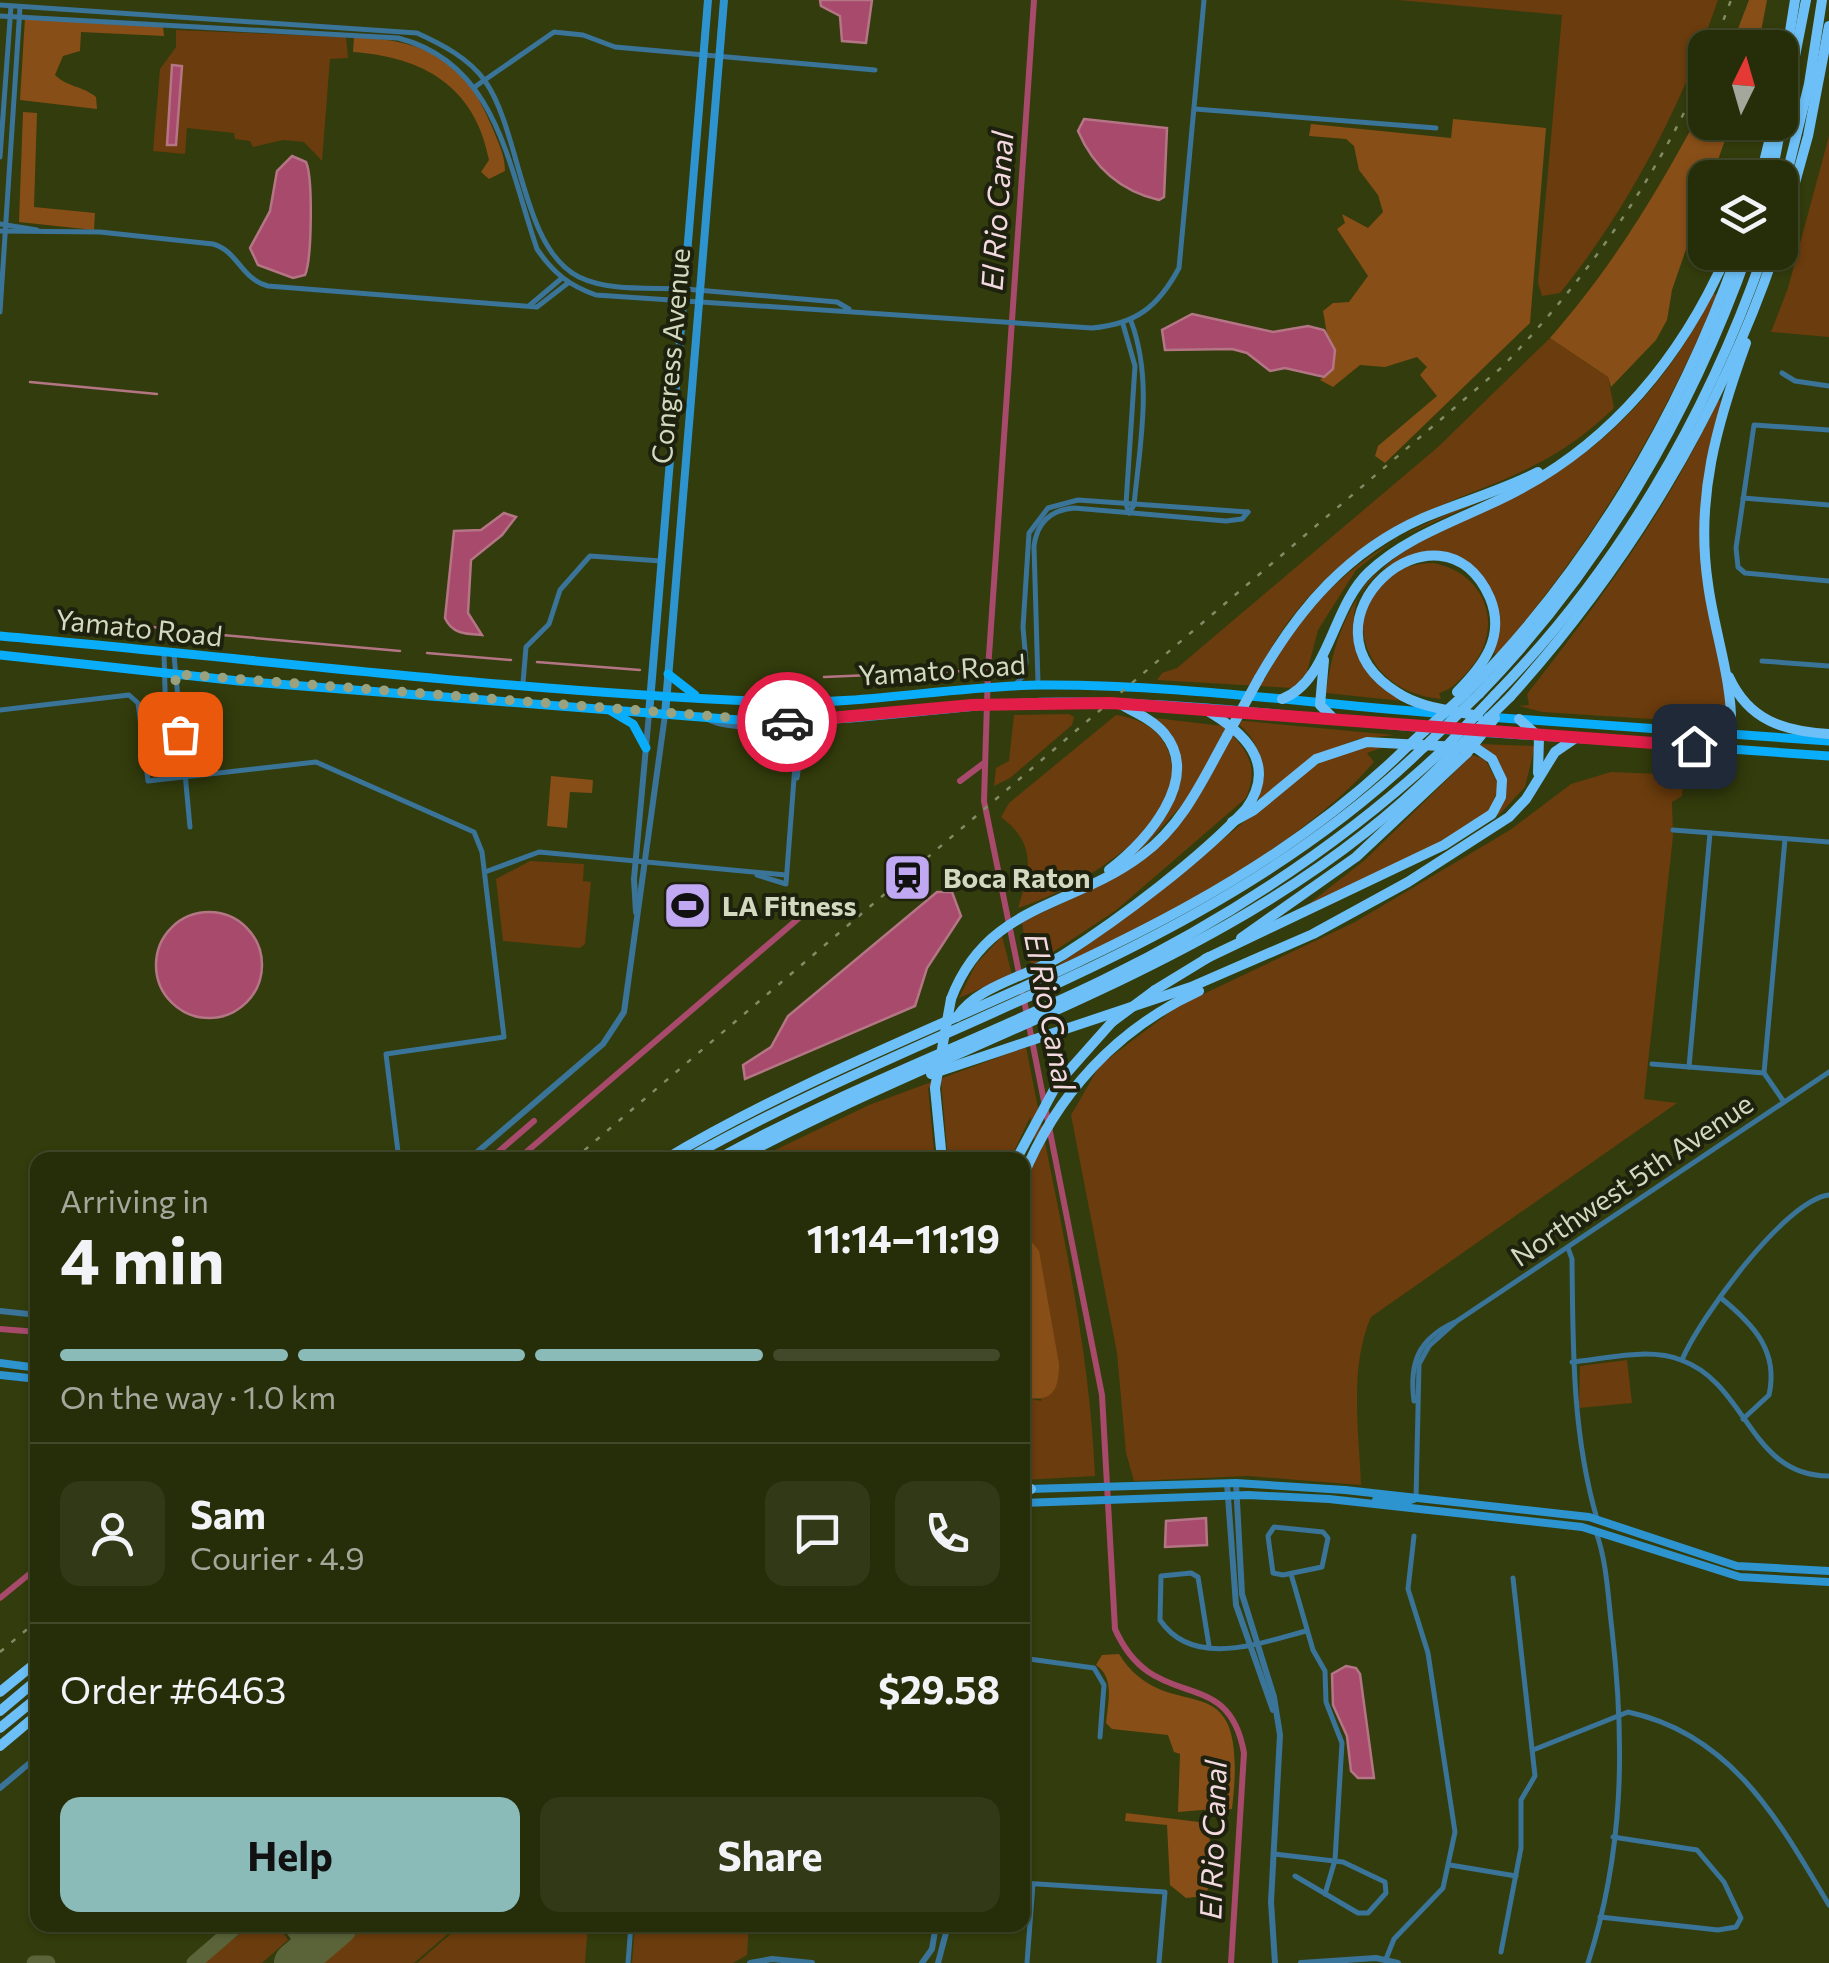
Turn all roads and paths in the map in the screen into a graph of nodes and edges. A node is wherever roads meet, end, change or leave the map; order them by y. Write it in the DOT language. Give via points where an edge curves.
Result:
graph roads {
  1 [pos="708,0"];
  2 [pos="724,0"];
  3 [pos="1204,0"];
  4 [pos="1795,0"];
  5 [pos="1806,0"];
  6 [pos="1822,0"];
  7 [pos="0,5"];
  8 [pos="11,6"];
  9 [pos="20,7"];
  10 [pos="0,16"];
  11 [pos="10,16"];
  12 [pos="19,17"];
  13 [pos="1829,26"];
  14 [pos="1790,30"];
  15 [pos="712,56"];
  16 [pos="875,70"];
  17 [pos="485,81"];
  18 [pos="476,86"];
  19 [pos="1195,109"];
  20 [pos="1436,128"];
  21 [pos="0,158"];
  22 [pos="1775,160"];
  23 [pos="1790,160"];
  24 [pos="1798,172"];
  25 [pos="4,228"];
  26 [pos="1718,270"];
  27 [pos="1730,270"];
  28 [pos="1741,270"];
  29 [pos="1757,270"];
  30 [pos="1769,270"];
  31 [pos="571,272"];
  32 [pos="565,280"];
  33 [pos="684,289"];
  34 [pos="700,290"];
  35 [pos="1758,301"];
  36 [pos="683,304"];
  37 [pos="700,304"];
  38 [pos="852,310"];
  39 [pos="0,312"];
  40 [pos="1131,321"];
  41 [pos="1123,324"];
  42 [pos="1782,373"];
  43 [pos="1829,386"];
  44 [pos="1614,422"];
  45 [pos="1829,430"];
  46 [pos="1742,498"];
  47 [pos="1126,504"];
  48 [pos="1134,505"];
  49 [pos="1829,506"];
  50 [pos="1129,512"];
  51 [pos="1037,524"];
  52 [pos="662,561"];
  53 [pos="1829,580"];
  54 [pos="0,636"];
  55 [pos="22,638"];
  56 [pos="1327,639"];
  57 [pos="0,652"];
  58 [pos="169,654"];
  59 [pos="1721,656"];
  60 [pos="1762,661"];
  61 [pos="1829,666"];
  62 [pos="162,673"];
  63 [pos="175,674"];
  64 [pos="668,674"];
  65 [pos="523,683"];
  66 [pos="1038,685"];
  67 [pos="1013,686"];
  68 [pos="1461,693"];
  69 [pos="650,694"];
  70 [pos="667,695"];
  71 [pos="697,697"];
  72 [pos="1282,699"];
  73 [pos="1320,702"];
  74 [pos="1118,703"];
  75 [pos="996,704"];
  76 [pos="1204,708"];
  77 [pos="0,710"];
  78 [pos="611,710"];
  79 [pos="649,714"];
  80 [pos="665,715"];
  81 [pos="1478,716"];
  82 [pos="705,718"];
  83 [pos="1335,720"];
  84 [pos="1518,720"];
  85 [pos="818,722"];
  86 [pos="1730,733"];
  87 [pos="1539,737"];
  88 [pos="1829,738"];
  89 [pos="1574,739"];
  90 [pos="1657,744"];
  91 [pos="646,748"];
  92 [pos="180,752"];
  93 [pos="1461,752"];
  94 [pos="1829,756"];
  95 [pos="183,778"];
  96 [pos="1537,779"];
  97 [pos="795,780"];
  98 [pos="1232,822"];
  99 [pos="190,827"];
  100 [pos="1673,830"];
  101 [pos="1710,833"];
  102 [pos="1784,839"];
  103 [pos="1829,842"];
  104 [pos="636,862"];
  105 [pos="647,863"];
  106 [pos="484,872"];
  107 [pos="754,874"];
  108 [pos="786,875"];
  109 [pos="1102,876"];
  110 [pos="636,918"];
  111 [pos="1206,959"];
  112 [pos="1260,960"];
  113 [pos="1036,982"];
  114 [pos="1006,996"];
  115 [pos="1042,1013"];
  116 [pos="1014,1032"];
  117 [pos="1652,1064"];
  118 [pos="1689,1067"];
  119 [pos="1829,1072"];
  120 [pos="1764,1073"];
  121 [pos="1784,1102"];
  122 [pos="398,1152"];
  123 [pos="477,1152"];
  124 [pos="679,1152"];
  125 [pos="700,1152"];
  126 [pos="731,1152"];
  127 [pos="752,1152"];
  128 [pos="941,1152"];
  129 [pos="1020,1152"];
  130 [pos="1030,1161"];
  131 [pos="1829,1195"];
  132 [pos="1568,1248"];
  133 [pos="1720,1298"];
  134 [pos="0,1312"];
  135 [pos="30,1314"];
  136 [pos="1682,1360"];
  137 [pos="1572,1362"];
  138 [pos="0,1363"];
  139 [pos="30,1367"];
  140 [pos="0,1375"];
  141 [pos="30,1378"];
  142 [pos="1744,1419"];
  143 [pos="1829,1476"];
  144 [pos="1231,1483"];
  145 [pos="1030,1489"];
  146 [pos="1232,1495"];
  147 [pos="1416,1498"];
  148 [pos="1590,1499"];
  149 [pos="1352,1502"];
  150 [pos="1030,1503"];
  151 [pos="1580,1516"];
  152 [pos="1597,1519"];
  153 [pos="1594,1530"];
  154 [pos="1615,1535"];
  155 [pos="1414,1536"];
  156 [pos="1603,1556"];
  157 [pos="1807,1570"];
  158 [pos="1291,1574"];
  159 [pos="1829,1577"];
  160 [pos="1513,1578"];
  161 [pos="1750,1579"];
  162 [pos="1307,1630"];
  163 [pos="1209,1646"];
  164 [pos="1251,1646"];
  165 [pos="1030,1659"];
  166 [pos="30,1668"];
  167 [pos="30,1686"];
  168 [pos="0,1692"];
  169 [pos="30,1703"];
  170 [pos="0,1707"];
  171 [pos="1622,1712"];
  172 [pos="30,1721"];
  173 [pos="0,1728"];
  174 [pos="1100,1738"];
  175 [pos="0,1746"];
  176 [pos="1533,1750"];
  177 [pos="30,1763"];
  178 [pos="0,1788"];
  179 [pos="1613,1837"];
  180 [pos="1274,1854"];
  181 [pos="1335,1860"];
  182 [pos="1450,1866"];
  183 [pos="1295,1876"];
  184 [pos="1516,1876"];
  185 [pos="1030,1884"];
  186 [pos="1033,1884"];
  187 [pos="1325,1894"];
  188 [pos="1829,1905"];
  189 [pos="1600,1917"];
  190 [pos="1030,1924"];
  191 [pos="630,1932"];
  192 [pos="935,1932"];
  193 [pos="945,1932"];
  194 [pos="1029,1932"];
  195 [pos="932,1950"];
  196 [pos="1501,1952"];
  197 [pos="1386,1958"];
  198 [pos="628,1963"];
  199 [pos="750,1963"];
  200 [pos="812,1963"];
  201 [pos="922,1963"];
  202 [pos="934,1963"];
  203 [pos="1027,1963"];
  204 [pos="1160,1963"];
  205 [pos="1275,1963"];
  206 [pos="1301,1963"];
  207 [pos="1398,1963"];
  208 [pos="1588,1963"];
  1 -- 15 [label="main road, Congress Avenue"];
  2 -- 15 [label="main road, Congress Avenue"];
  3 -- 19 [label="street"];
  4 -- 14 [label="highway"];
  5 -- 22 [label="highway"];
  6 -- 23 [label="highway"];
  7 -- 8 [label="street"];
  8 -- 9 [label="street"];
  8 -- 11 [label="street"];
  9 -- 12 [label="street"];
  9 -- 17 [label="street" via="397,28 438,42"];
  10 -- 11 [label="street"];
  11 -- 12 [label="street"];
  11 -- 21 [label="street"];
  12 -- 18 [label="street" via="398,38 435,50"];
  12 -- 25 [label="street"];
  13 -- 24 [label="highway"];
  15 -- 16 [label="street"];
  15 -- 17 [label="street" via="615,47 554,32"];
  15 -- 33 [label="main road, Congress Avenue"];
  15 -- 34 [label="main road, Congress Avenue"];
  17 -- 18 [label="street"];
  17 -- 31 [label="street" via="542,236"];
  18 -- 32 [label="street" via="538,249"];
  19 -- 20 [label="street"];
  19 -- 40 [label="street" via="1179,268 1159,301"];
  25 -- 32 [label="street" via="213,244 264,285 537,307"];
  25 -- 39 [label="street"];
  26 -- 44 [label="highway" via="1682,339"];
  27 -- 68 [label="highway" via="1679,391 1621,494 1540,608"];
  28 -- 113 [label="highway, bridge" via="1698,375 1636,490 1565,594 1480,694 1347,815 1259,878 1148,942"];
  29 -- 115 [label="highway, bridge" via="1716,371 1645,504 1578,601 1495,696 1367,816 1262,892"];
  30 -- 35 [label="highway"];
  31 -- 32 [label="street"];
  31 -- 33 [label="street" via="598,284"];
  32 -- 36 [label="street" via="607,298"];
  33 -- 34 [label="street"];
  33 -- 36 [label="main road, Congress Avenue"];
  34 -- 37 [label="main road, Congress Avenue"];
  34 -- 38 [label="street" via="837,302"];
  35 -- 59 [label="highway" via="1706,482 1705,559"];
  35 -- 93 [label="highway, bridge" via="1651,512 1577,618"];
  36 -- 37 [label="street"];
  36 -- 52 [label="main road, Congress Avenue"];
  37 -- 38 [label="street"];
  37 -- 64 [label="main road, Congress Avenue"];
  38 -- 41 [label="street" via="1092,328"];
  40 -- 41 [label="street"];
  40 -- 48 [label="street" via="1144,365"];
  41 -- 47 [label="street" via="1136,366"];
  42 -- 43 [label="street"];
  44 -- 56 [label="highway" via="1546,474 1381,561 1349,595"];
  44 -- 109 [label="highway, bridge" via="1528,477 1412,523 1359,556 1306,605 1169,831 1133,862"];
  45 -- 46 [label="street" via="1754,425"];
  46 -- 49 [label="street"];
  46 -- 53 [label="street" via="1736,548 1742,571"];
  47 -- 48 [label="street"];
  47 -- 50 [label="street"];
  47 -- 51 [label="street" via="1069,500 1048,508"];
  48 -- 50 [label="street"];
  48 -- 50 [label="street" via="1248,512 1226,520"];
  50 -- 51 [label="street" via="1067,508"];
  51 -- 66 [label="street"];
  51 -- 67 [label="street" via="1027,545 1026,670"];
  52 -- 65 [label="street" via="590,556 560,590 550,624 526,647"];
  52 -- 69 [label="main road, Congress Avenue"];
  54 -- 55 [label="main road, Yamato Road"];
  55 -- 57 [label="main road" via="16,650"];
  55 -- 58 [label="main road, Yamato Road"];
  56 -- 72 [label="highway" via="1310,682"];
  56 -- 73 [label="highway"];
  57 -- 62 [label="main road, Yamato Road"];
  58 -- 62 [label="street"];
  58 -- 63 [label="street"];
  58 -- 65 [label="main road, Yamato Road"];
  59 -- 86 [label="highway"];
  59 -- 88 [label="highway" via="1736,692 1760,716 1786,730"];
  60 -- 61 [label="street"];
  62 -- 63 [label="main road, Yamato Road"];
  62 -- 92 [label="street" via="166,724"];
  63 -- 78 [label="main road, Yamato Road"];
  63 -- 92 [label="street"];
  64 -- 70 [label="main road, Congress Avenue"];
  64 -- 71 [label="main road"];
  65 -- 69 [label="main road, Yamato Road"];
  66 -- 67 [label="main road, Yamato Road"];
  66 -- 72 [label="main road, Yamato Road"];
  66 -- 75 [label="main road"];
  67 -- 71 [label="main road, Yamato Road" via="820,702"];
  68 -- 81 [label="highway" via="1491,647 1495,622 1488,594 1448,560 1398,564 1375,582 1362,605 1360,633 1368,660 1402,696"];
  68 -- 113 [label="highway, bridge" via="1333,810 1246,873"];
  69 -- 70 [label="main road, Yamato Road"];
  69 -- 79 [label="main road, Congress Avenue"];
  70 -- 71 [label="main road, Yamato Road"];
  70 -- 80 [label="main road, Congress Avenue"];
  72 -- 73 [label="main road, Yamato Road"];
  73 -- 81 [label="main road, Yamato Road"];
  73 -- 83 [label="highway"];
  74 -- 75 [label="main road, Yamato Road"];
  74 -- 76 [label="main road, Yamato Road"];
  74 -- 109 [label="highway" via="1164,733 1176,774 1156,823"];
  75 -- 85 [label="main road, Yamato Road"];
  76 -- 83 [label="main road, Yamato Road"];
  76 -- 98 [label="highway" via="1240,731 1258,761 1254,796"];
  77 -- 95 [label="street" via="129,695 138,703 148,782"];
  78 -- 79 [label="main road, Yamato Road"];
  78 -- 91 [label="main road" via="633,724"];
  79 -- 80 [label="main road, Yamato Road"];
  79 -- 91 [label="street"];
  80 -- 82 [label="main road, Yamato Road"];
  80 -- 105 [label="street"];
  81 -- 84 [label="main road, Yamato Road"];
  82 -- 85 [label="main road, Yamato Road"];
  82 -- 97 [label="street" via="725,728 792,733 798,742"];
  83 -- 87 [label="main road, Yamato Road"];
  84 -- 86 [label="main road, Yamato Road"];
  84 -- 87 [label="highway"];
  85 -- 97 [label="street" via="803,736"];
  86 -- 88 [label="main road, Yamato Road"];
  86 -- 90 [label="highway"];
  87 -- 89 [label="main road, Yamato Road"];
  87 -- 96 [label="highway"];
  89 -- 90 [label="main road, Yamato Road"];
  89 -- 96 [label="highway" via="1555,752"];
  90 -- 94 [label="main road, Yamato Road"];
  91 -- 104 [label="street"];
  92 -- 95 [label="street"];
  93 -- 111 [label="highway" via="1356,857"];
  93 -- 115 [label="highway" via="1269,900 1156,965"];
  95 -- 99 [label="street"];
  95 -- 106 [label="street" via="323,764 468,826 479,841"];
  96 -- 112 [label="highway" via="1518,810 1462,848"];
  97 -- 108 [label="street"];
  98 -- 111 [label="highway" via="1316,760 1366,742 1476,748 1492,758 1502,780 1492,814 1444,845"];
  98 -- 113 [label="highway"];
  100 -- 101 [label="street"];
  101 -- 102 [label="street"];
  101 -- 118 [label="street"];
  102 -- 103 [label="street"];
  102 -- 120 [label="street"];
  104 -- 105 [label="street"];
  104 -- 106 [label="street" via="539,852"];
  104 -- 110 [label="street"];
  105 -- 107 [label="street"];
  105 -- 110 [label="street"];
  106 -- 122 [label="street" via="504,1038 386,1054"];
  107 -- 108 [label="street"];
  107 -- 108 [label="street" via="786,884"];
  109 -- 128 [label="highway, bridge" via="1022,915 969,963 951,999 934,1088"];
  110 -- 123 [label="street" via="629,1000 615,1030"];
  111 -- 129 [label="highway, bridge" via="1112,1022 1057,1084"];
  112 -- 116 [label="highway" via="1046,1033"];
  112 -- 130 [label="highway" via="1135,1028 1086,1073"];
  113 -- 114 [label="highway"];
  114 -- 124 [label="highway" via="792,1091"];
  114 -- 125 [label="highway"];
  115 -- 116 [label="highway"];
  116 -- 126 [label="highway" via="807,1113"];
  116 -- 127 [label="highway"];
  117 -- 118 [label="street"];
  118 -- 120 [label="street"];
  119 -- 121 [label="street, Northwest 5th Avenue"];
  120 -- 121 [label="street"];
  121 -- 132 [label="street, Northwest 5th Avenue"];
  131 -- 133 [label="street" via="1801,1206"];
  132 -- 137 [label="street"];
  132 -- 147 [label="street, Northwest 5th Avenue" via="1457,1321 1422,1357"];
  133 -- 136 [label="street"];
  133 -- 142 [label="street" via="1754,1328 1769,1358 1769,1396"];
  134 -- 135 [label="street"];
  136 -- 137 [label="street" via="1651,1355"];
  136 -- 142 [label="street" via="1712,1378"];
  137 -- 148 [label="street"];
  138 -- 139 [label="main road"];
  140 -- 141 [label="main road"];
  142 -- 143 [label="street" via="1780,1463"];
  144 -- 145 [label="main road"];
  144 -- 146 [label="street"];
  144 -- 147 [label="main road"];
  146 -- 149 [label="main road"];
  146 -- 150 [label="main road"];
  146 -- 164 [label="street" via="1232,1579"];
  147 -- 149 [label="main road"];
  147 -- 151 [label="main road"];
  148 -- 151 [label="street"];
  148 -- 152 [label="street"];
  149 -- 153 [label="main road"];
  151 -- 152 [label="main road"];
  152 -- 157 [label="main road" via="1736,1566"];
  153 -- 154 [label="main road"];
  153 -- 156 [label="street"];
  154 -- 156 [label="street"];
  154 -- 161 [label="main road"];
  155 -- 182 [label="street" via="1408,1590 1428,1653 1454,1812"];
  156 -- 171 [label="street"];
  157 -- 159 [label="main road"];
  157 -- 161 [label="main road"];
  158 -- 158 [label="street" via="1270,1569 1270,1531 1324,1532 1322,1566"];
  158 -- 162 [label="street"];
  159 -- 161 [label="main road"];
  160 -- 176 [label="street"];
  162 -- 164 [label="street"];
  162 -- 181 [label="street" via="1342,1743"];
  163 -- 163 [label="street" via="1170,1634 1159,1615 1161,1576 1198,1577"];
  163 -- 164 [label="street"];
  164 -- 180 [label="street" via="1278,1720"];
  165 -- 174 [label="street" via="1094,1668 1104,1685"];
  166 -- 168 [label="highway"];
  167 -- 170 [label="highway"];
  169 -- 173 [label="highway"];
  171 -- 176 [label="street"];
  171 -- 179 [label="street"];
  171 -- 188 [label="street" via="1708,1746 1737,1768 1779,1820"];
  172 -- 175 [label="highway"];
  176 -- 184 [label="street" via="1535,1776 1521,1800"];
  177 -- 178 [label="street"];
  179 -- 189 [label="street"];
  179 -- 189 [label="street" via="1697,1850 1739,1910 1739,1924 1730,1930 1670,1928"];
  180 -- 181 [label="street"];
  180 -- 205 [label="street"];
  181 -- 187 [label="street"];
  181 -- 187 [label="street" via="1387,1888 1363,1914"];
  182 -- 184 [label="street"];
  182 -- 197 [label="street" via="1437,1899 1394,1939"];
  183 -- 187 [label="street"];
  184 -- 196 [label="street"];
  185 -- 186 [label="street"];
  186 -- 190 [label="street"];
  186 -- 204 [label="street" via="1165,1892"];
  189 -- 208 [label="street"];
  191 -- 198 [label="street"];
  192 -- 195 [label="street"];
  193 -- 202 [label="street"];
  194 -- 203 [label="street"];
  195 -- 201 [label="street"];
  195 -- 202 [label="street"];
  197 -- 206 [label="street"];
  197 -- 207 [label="street"];
  199 -- 200 [label="street"];
}
